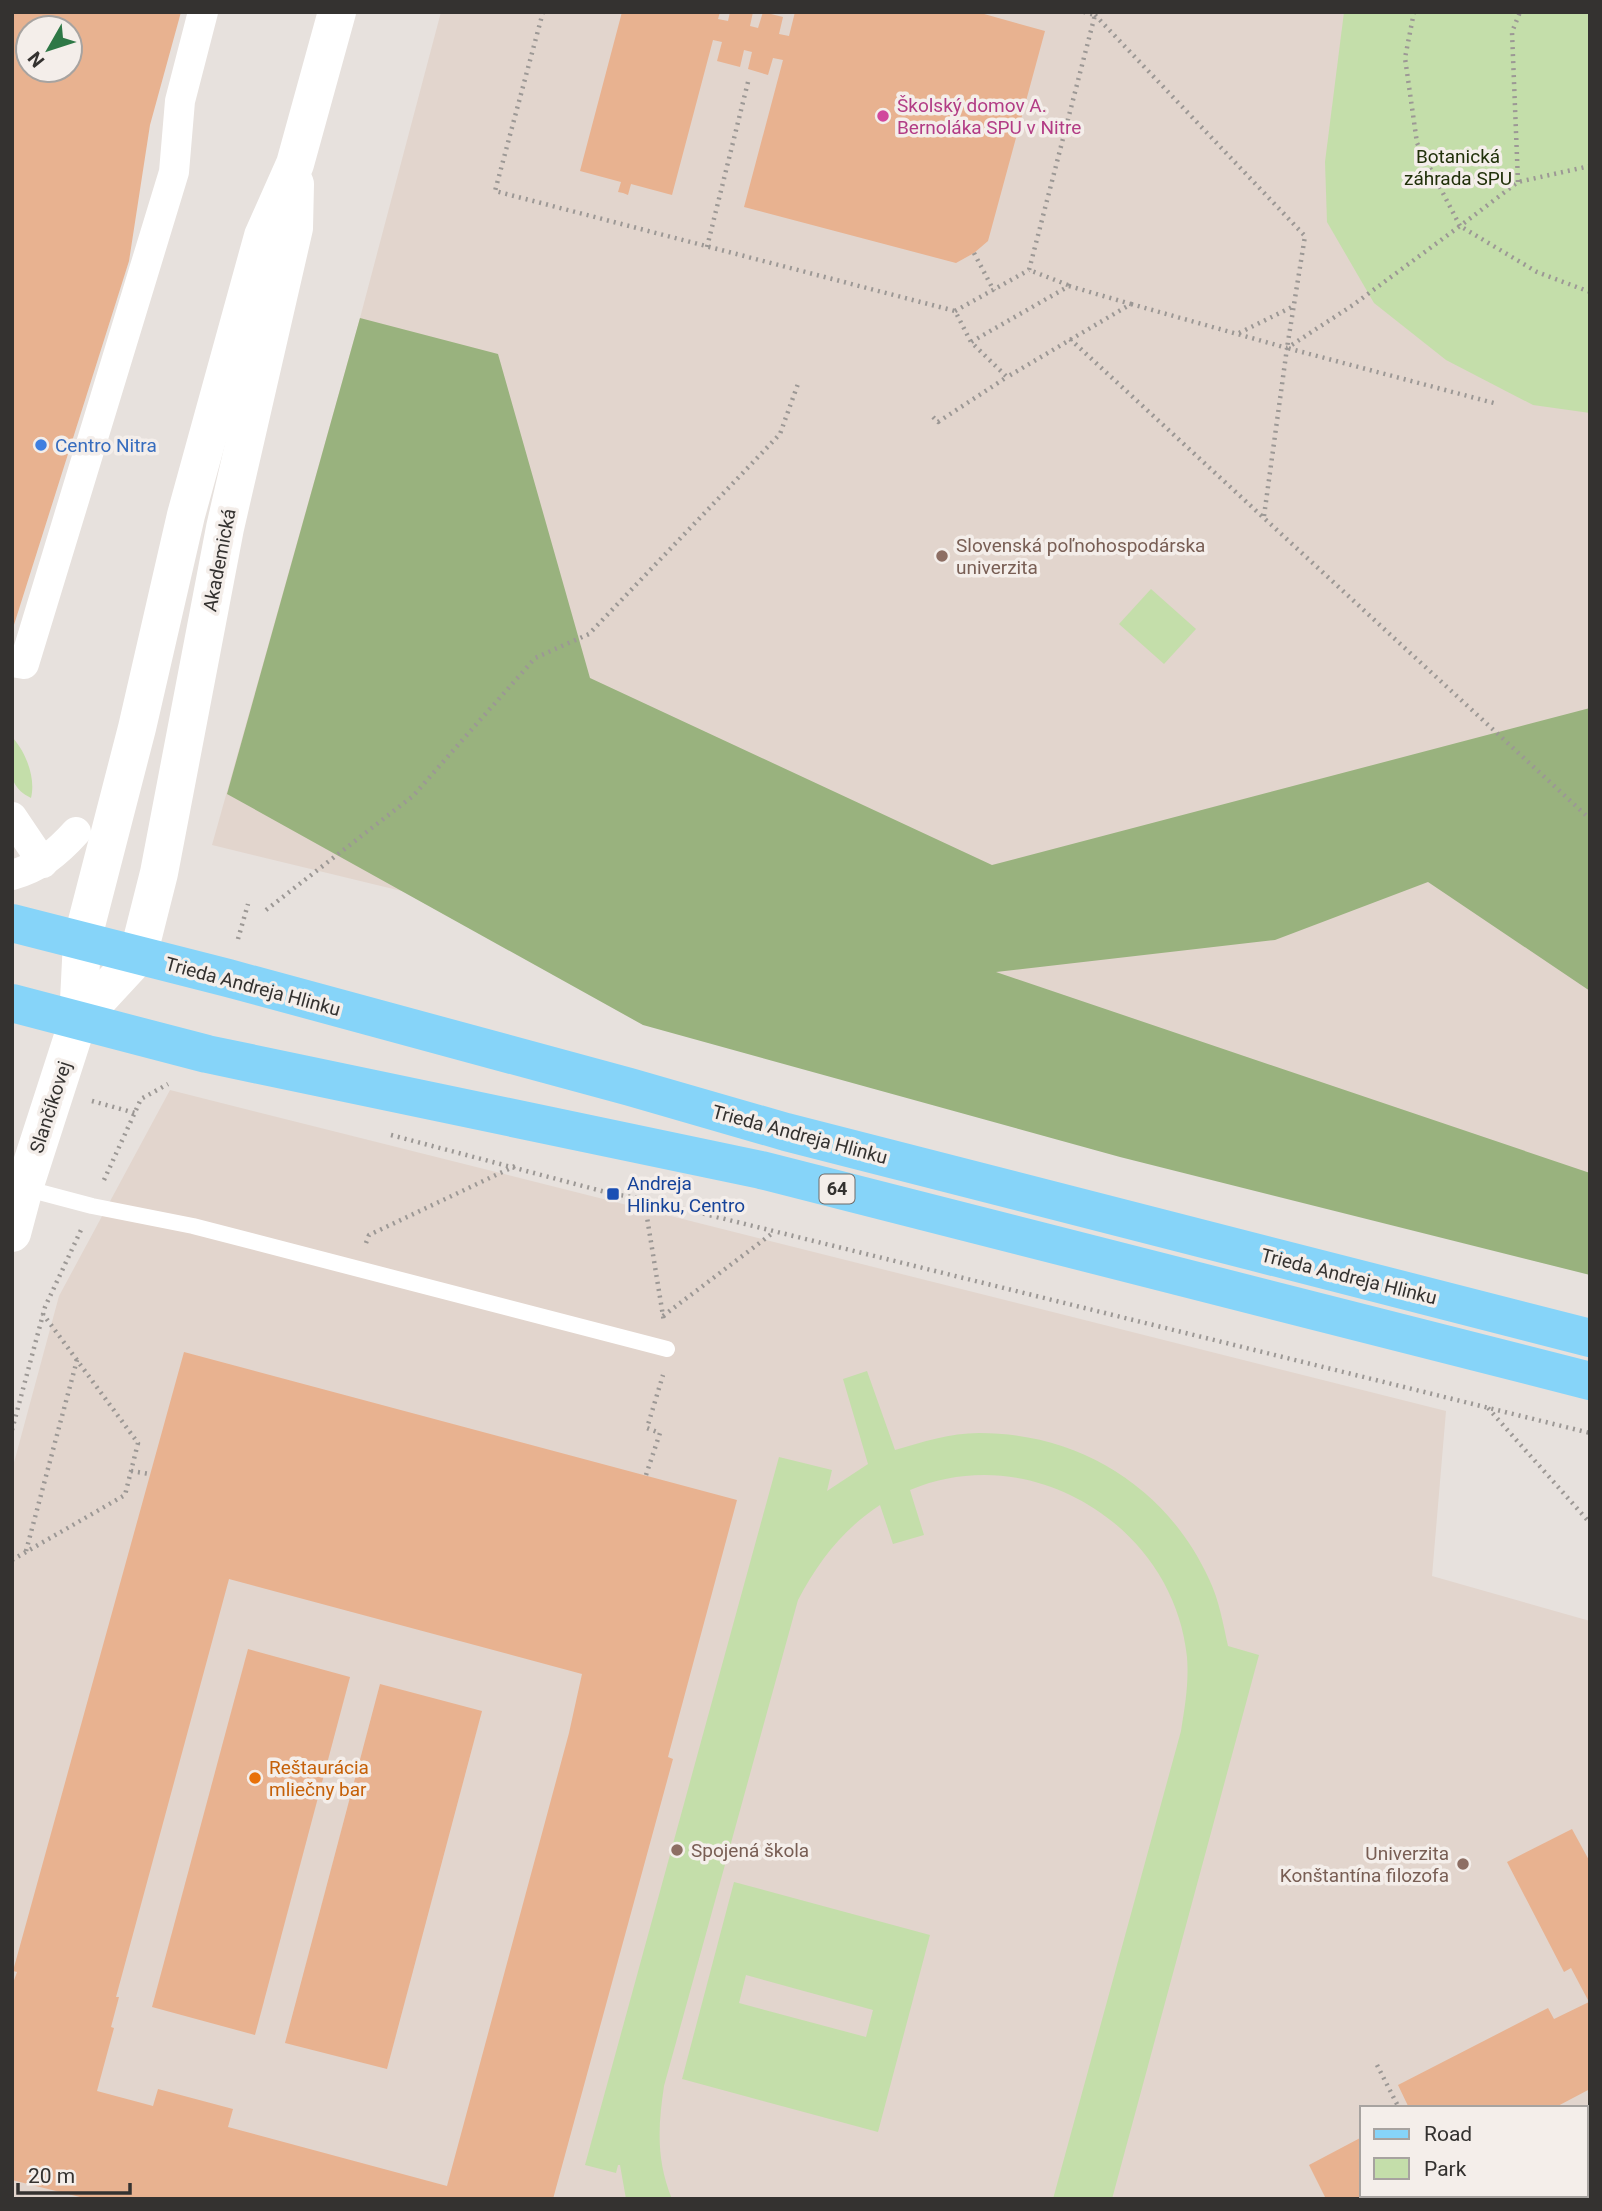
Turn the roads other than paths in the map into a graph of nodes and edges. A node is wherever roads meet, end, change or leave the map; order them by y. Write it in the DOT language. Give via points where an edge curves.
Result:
graph roads {
  1 [pos="203,12"];
  2 [pos="337,12"];
  3 [pos="295,164"];
  4 [pos="12,662"];
  5 [pos="12,817"];
  6 [pos="76,832"];
  7 [pos="43,863"];
  8 [pos="12,875"];
  9 [pos="12,923"];
  10 [pos="82,941"];
  11 [pos="138,956"];
  12 [pos="12,1003"];
  13 [pos="78,1021"];
  14 [pos="18,1186"];
  15 [pos="12,1233"];
  16 [pos="1590,1338"];
  17 [pos="664,1348"];
  18 [pos="1590,1381"];
  1 -- 4 [label="street" via="180,102 174,172 24,664"];
  2 -- 3 [label="street, Akademická"];
  3 -- 10 [label="street, Akademická" via="263,236 186,515 138,728"];
  3 -- 11 [label="street, Akademická" via="294,228 225,528 159,873"];
  5 -- 7 [label="street"];
  6 -- 7 [label="street"];
  7 -- 8 [label="street"];
  9 -- 10 [label="main road, Trieda Andreja Hlinku / 64"];
  10 -- 11 [label="main road, Trieda Andreja Hlinku / 64"];
  10 -- 13 [label="street, Akademická"];
  11 -- 13 [label="street"];
  11 -- 16 [label="main road, Trieda Andreja Hlinku / 64" via="786,1132"];
  12 -- 13 [label="main road, 64"];
  13 -- 14 [label="street, Slančíkovej"];
  13 -- 18 [label="main road, 64" via="207,1054 761,1170"];
  14 -- 15 [label="street, Slančíkovej"];
  14 -- 17 [label="lane" via="193,1226"];
}
